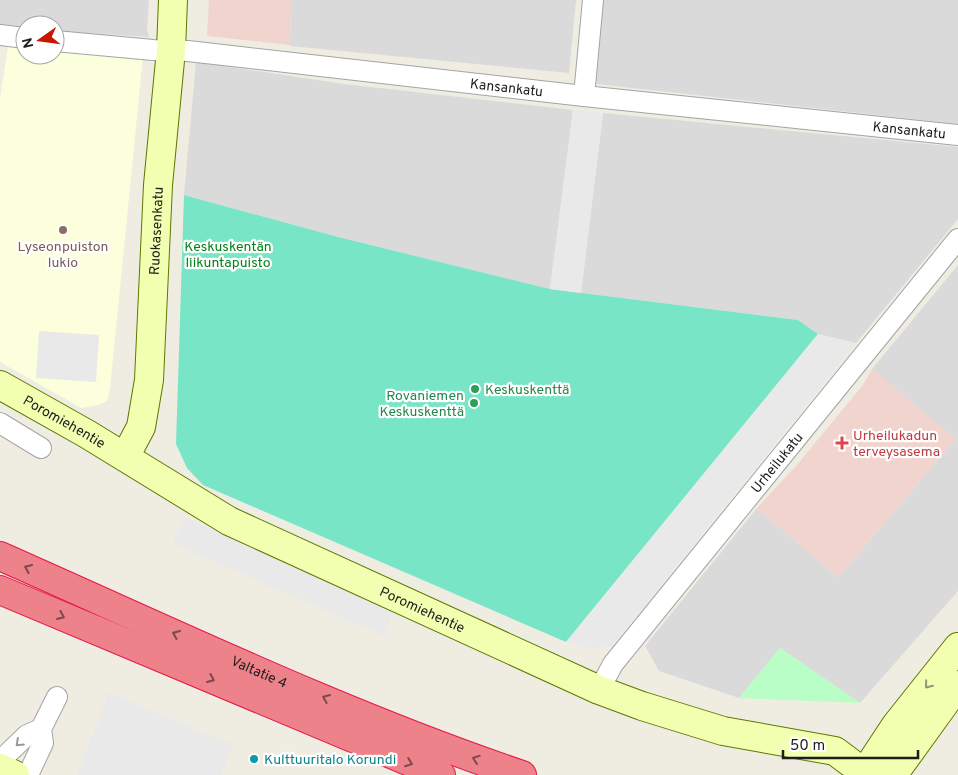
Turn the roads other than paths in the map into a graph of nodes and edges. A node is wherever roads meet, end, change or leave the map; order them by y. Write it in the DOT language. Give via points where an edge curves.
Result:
graph roads {
  1 [pos="173,0"];
  2 [pos="593,0"];
  3 [pos="0,35"];
  4 [pos="15,37"];
  5 [pos="65,41"];
  6 [pos="171,50"];
  7 [pos="584,96"];
  8 [pos="958,135"];
  9 [pos="958,239"];
  10 [pos="0,384"];
  11 [pos="0,423"];
  12 [pos="41,448"];
  13 [pos="124,457"];
  14 [pos="0,556"];
  15 [pos="0,590"];
  16 [pos="958,647"];
  17 [pos="958,685"];
  18 [pos="599,690"];
  19 [pos="57,697"];
  20 [pos="41,729"];
  21 [pos="0,761"];
  22 [pos="0,768"];
  23 [pos="865,774"];
  24 [pos="15,775"];
  25 [pos="28,775"];
  26 [pos="441,775"];
  27 [pos="522,775"];
  28 [pos="893,775"];
  1 -- 6 [label="main road, Ruokasenkatu"];
  2 -- 7 [label="street"];
  3 -- 4 [label="street"];
  5 -- 6 [label="street, Kansankatu"];
  6 -- 7 [label="street, Kansankatu"];
  6 -- 13 [label="main road, Ruokasenkatu" via="158,186 149,380 141,427"];
  7 -- 8 [label="street, Kansankatu"];
  9 -- 18 [label="street, Urheilukatu" via="613,664"];
  10 -- 13 [label="main road, Poromiehentie"];
  11 -- 12 [label="street"];
  13 -- 18 [label="main road, Poromiehentie" via="229,521"];
  27 -- 14 [label="highway, Valtatie 4, one-way" via="442,747"];
  15 -- 26 [label="highway, Valtatie 4, one-way"];
  16 -- 23 [label="main road, one-way" via="896,724"];
  17 -- 28 [label="main road"];
  18 -- 23 [label="main road, Poromiehentie" via="724,731 835,751"];
  19 -- 20 [label="street"];
  20 -- 21 [label="street, one-way" via="27,735"];
  20 -- 25 [label="street" via="43,743"];
  22 -- 24 [label="main road"];
}
